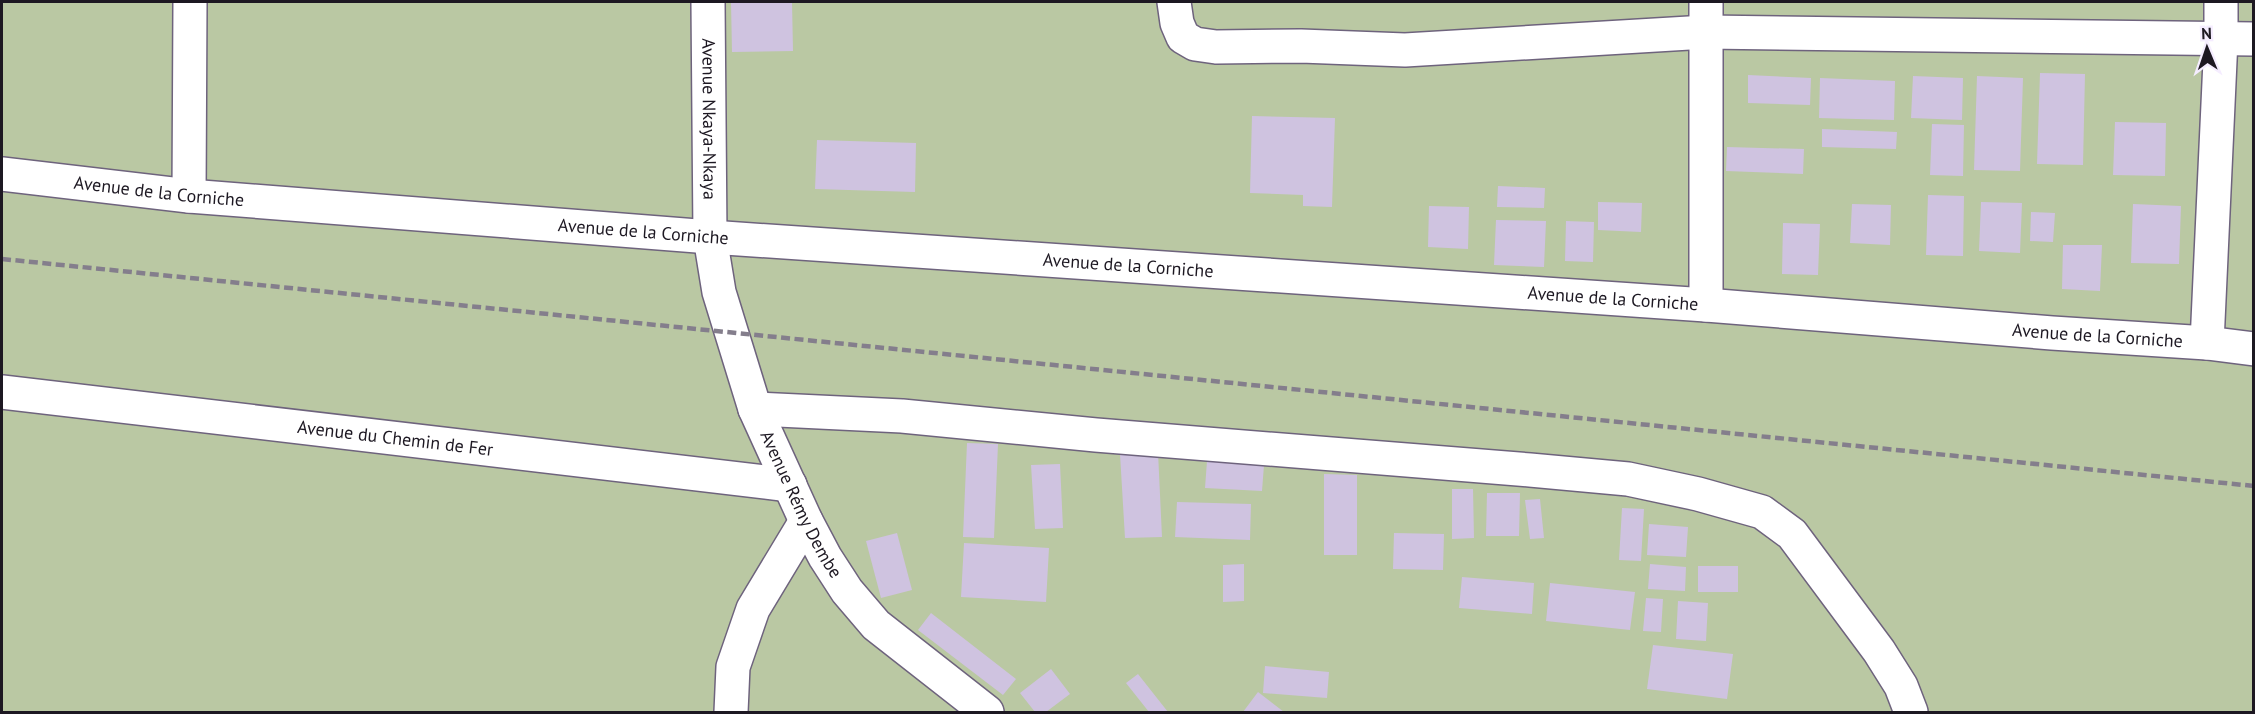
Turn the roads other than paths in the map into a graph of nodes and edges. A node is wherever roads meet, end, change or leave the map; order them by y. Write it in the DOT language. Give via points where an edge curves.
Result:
graph roads {
  1 [pos="190,2"];
  2 [pos="708,2"];
  3 [pos="1174,2"];
  4 [pos="2221,2"];
  5 [pos="1706,17"];
  6 [pos="2221,39"];
  7 [pos="2253,39"];
  8 [pos="2,174"];
  9 [pos="189,196"];
  10 [pos="710,237"];
  11 [pos="1706,305"];
  12 [pos="2206,343"];
  13 [pos="2253,349"];
  14 [pos="2,392"];
  15 [pos="755,409"];
  16 [pos="790,486"];
  17 [pos="806,521"];
  18 [pos="731,712"];
  19 [pos="987,712"];
  20 [pos="1911,712"];
  1 -- 9 [label="street"];
  2 -- 10 [label="street, Avenue Nkaya-Nkaya"];
  3 -- 5 [label="street" via="1183,37 1195,44 1216,47 1405,50"];
  4 -- 6 [label="street"];
  5 -- 6 [label="street"];
  5 -- 11 [label="street"];
  6 -- 7 [label="street"];
  6 -- 12 [label="street"];
  8 -- 9 [label="street, Avenue de la Corniche"];
  9 -- 10 [label="street, Avenue de la Corniche"];
  10 -- 11 [label="street, Avenue de la Corniche"];
  10 -- 15 [label="street, Avenue Rémy Dembe" via="719,292"];
  11 -- 12 [label="street, Avenue de la Corniche"];
  12 -- 13 [label="street, Avenue de la Corniche"];
  14 -- 16 [label="street, Avenue du Chemin de Fer"];
  15 -- 16 [label="street, Avenue Rémy Dembe"];
  15 -- 20 [label="street" via="902,417 1552,472 1628,479 1698,494 1762,512 1792,534 1879,651 1901,686"];
  16 -- 17 [label="street, Avenue Rémy Dembe"];
  17 -- 18 [label="street" via="753,609 733,667"];
  17 -- 19 [label="street, Avenue Rémy Dembe" via="825,557 876,625"];
}
